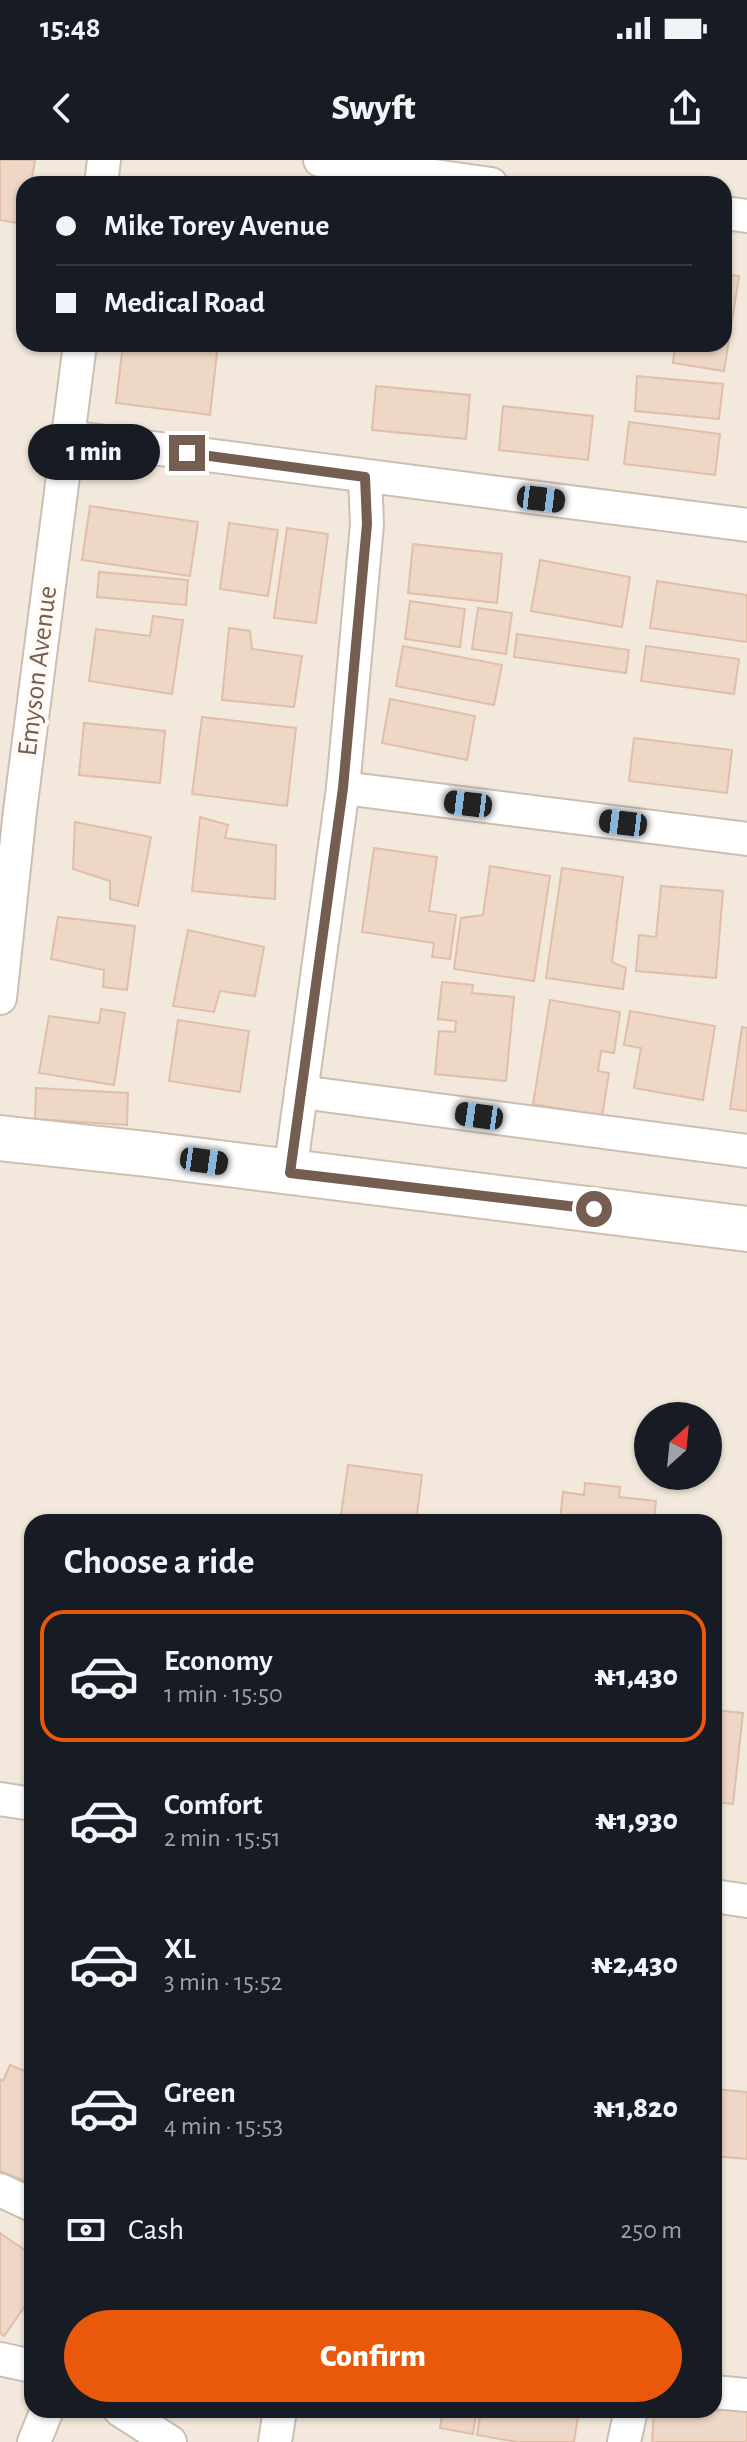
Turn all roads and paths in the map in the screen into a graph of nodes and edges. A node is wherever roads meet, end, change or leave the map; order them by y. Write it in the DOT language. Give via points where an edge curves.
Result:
graph roads {
  1 [pos="320,160"];
  2 [pos="434,176"];
  3 [pos="79,352"];
  4 [pos="68,437"];
  5 [pos="365,477"];
  6 [pos="747,525"];
  7 [pos="343,788"];
  8 [pos="10,810"];
  9 [pos="747,839"];
  10 [pos="0,998"];
  11 [pos="301,1092"];
  12 [pos="0,1138"];
  13 [pos="747,1151"];
  14 [pos="290,1173"];
  15 [pos="747,1229"];
  16 [pos="0,1799"];
  17 [pos="24,1803"];
  18 [pos="722,1897"];
  19 [pos="747,1901"];
  20 [pos="0,2190"];
  21 [pos="24,2201"];
  22 [pos="0,2359"];
  23 [pos="24,2364"];
  24 [pos="722,2393"];
  25 [pos="747,2395"];
  26 [pos="44,2418"];
  27 [pos="132,2418"];
  28 [pos="279,2418"];
  29 [pos="629,2418"];
  30 [pos="34,2442"];
  31 [pos="170,2442"];
  32 [pos="275,2442"];
  33 [pos="624,2442"];
  1 -- 2 [label="street"];
  3 -- 4 [label="street, Emyson Avenue"];
  4 -- 5 [label="street"];
  4 -- 8 [label="street, Emyson Avenue"];
  5 -- 6 [label="street"];
  5 -- 7 [label="street" via="367,524"];
  7 -- 9 [label="street"];
  7 -- 11 [label="street"];
  8 -- 10 [label="street, Emyson Avenue"];
  11 -- 13 [label="street"];
  11 -- 14 [label="street"];
  12 -- 14 [label="main road"];
  14 -- 15 [label="main road"];
  16 -- 17 [label="street"];
  18 -- 19 [label="street"];
  20 -- 21 [label="street"];
  22 -- 23 [label="street"];
  24 -- 25 [label="street"];
  26 -- 30 [label="street"];
  27 -- 31 [label="street"];
  28 -- 32 [label="street"];
  29 -- 33 [label="street"];
}
